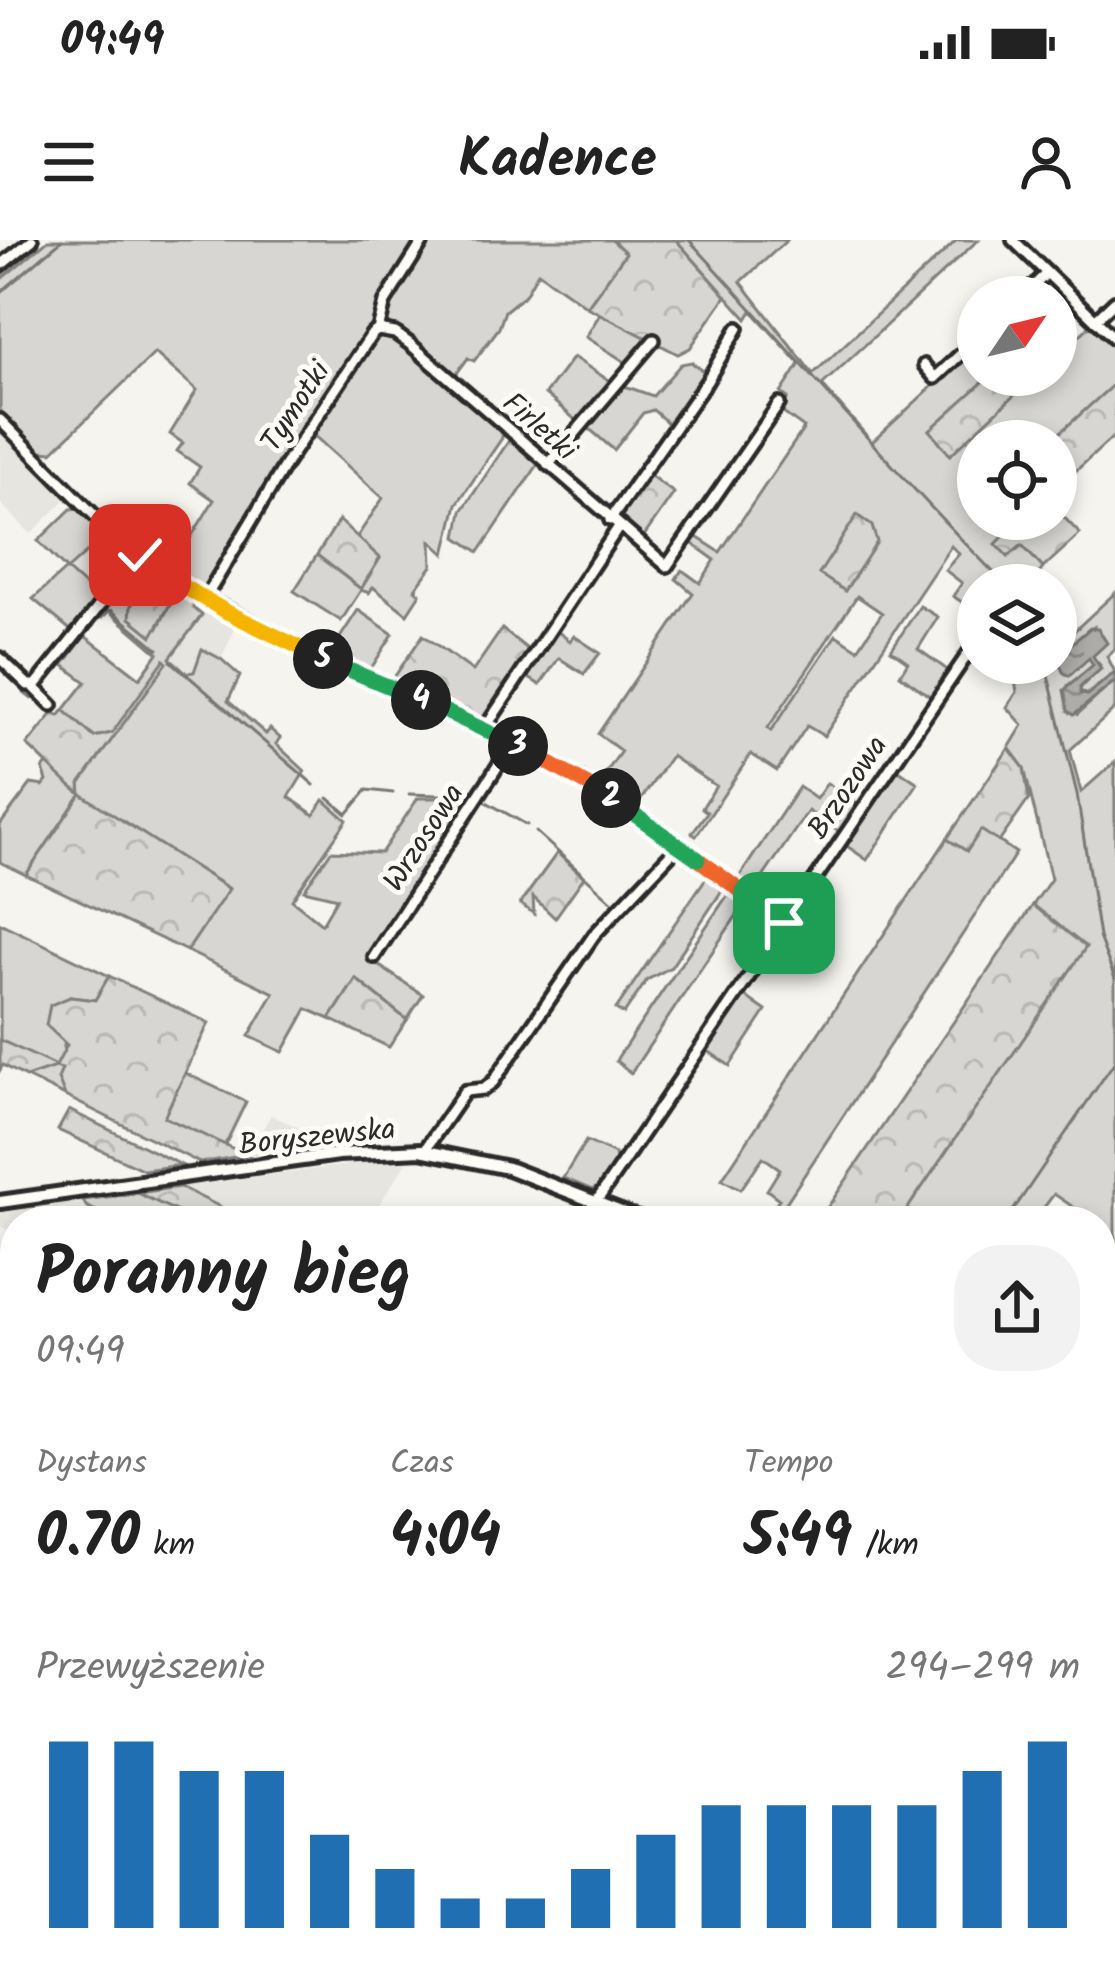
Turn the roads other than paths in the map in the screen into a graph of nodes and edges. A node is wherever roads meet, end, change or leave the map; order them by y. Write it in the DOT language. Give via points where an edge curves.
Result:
graph roads {
  1 [pos="32,240"];
  2 [pos="424,240"];
  3 [pos="1013,240"];
  4 [pos="0,266"];
  5 [pos="1047,273"];
  6 [pos="1044,276"];
  7 [pos="1115,301"];
  8 [pos="1096,319"];
  9 [pos="738,328"];
  10 [pos="378,331"];
  11 [pos="1115,339"];
  12 [pos="654,340"];
  13 [pos="957,358"];
  14 [pos="924,365"];
  15 [pos="779,404"];
  16 [pos="0,420"];
  17 [pos="548,465"];
  18 [pos="614,524"];
  19 [pos="140,555"];
  20 [pos="204,600"];
  21 [pos="0,658"];
  22 [pos="957,670"];
  23 [pos="34,686"];
  24 [pos="52,705"];
  25 [pos="483,730"];
  26 [pos="512,744"];
  27 [pos="679,845"];
  28 [pos="784,923"];
  29 [pos="374,957"];
  30 [pos="424,1151"];
  31 [pos="0,1202"];
  32 [pos="596,1202"];
  33 [pos="606,1206"];
  1 -- 4 [label="street"];
  2 -- 10 [label="street, Tymotki" via="385,302"];
  3 -- 5 [label="street"];
  5 -- 6 [label="street"];
  5 -- 8 [label="street"];
  7 -- 8 [label="street"];
  8 -- 11 [label="street"];
  9 -- 18 [label="street"];
  10 -- 17 [label="street, Firletki" via="410,344"];
  10 -- 20 [label="street, Tymotki"];
  12 -- 17 [label="street"];
  13 -- 14 [label="street" via="935,378"];
  15 -- 18 [label="street, Firletki" via="667,566"];
  16 -- 19 [label="street"];
  17 -- 18 [label="street, Firletki"];
  18 -- 25 [label="street"];
  19 -- 20 [label="street"];
  19 -- 23 [label="street"];
  20 -- 25 [label="street"];
  21 -- 23 [label="street"];
  22 -- 28 [label="street, Brzozowa"];
  23 -- 24 [label="street"];
  25 -- 26 [label="street"];
  26 -- 27 [label="street"];
  26 -- 29 [label="street, Wrzosowa"];
  27 -- 28 [label="street"];
  27 -- 30 [label="street" via="593,935 493,1082 465,1091"];
  28 -- 32 [label="street, Brzozowa"];
  30 -- 31 [label="main road, Boryszewska" via="338,1154"];
  30 -- 32 [label="main road, Boryszewska" via="508,1168"];
  32 -- 33 [label="main road, Boryszewska"];
}
